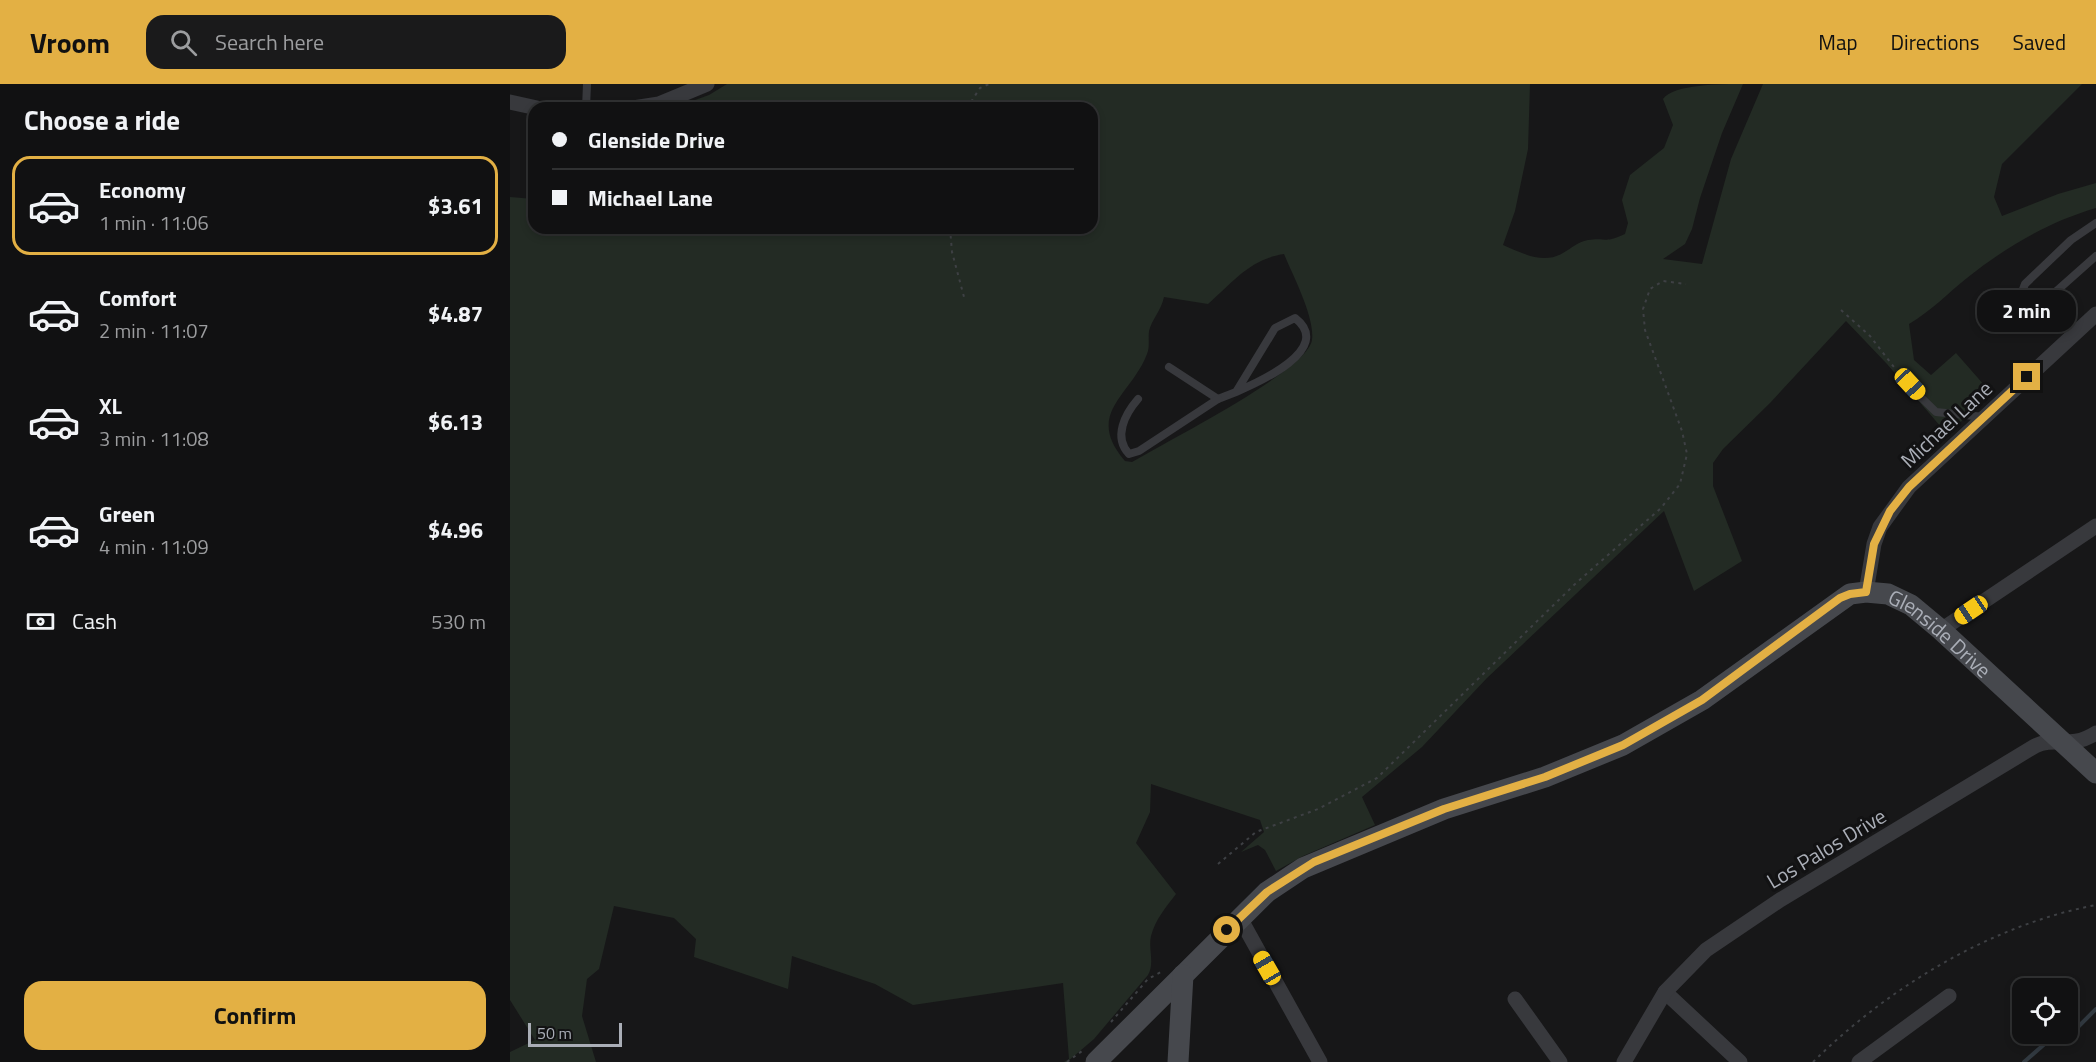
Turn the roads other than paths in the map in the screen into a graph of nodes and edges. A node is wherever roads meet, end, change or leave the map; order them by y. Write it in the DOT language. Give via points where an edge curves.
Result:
graph roads {
  1 [pos="587,84"];
  2 [pos="707,84"];
  3 [pos="690,88"];
  4 [pos="510,102"];
  5 [pos="586,102"];
  6 [pos="663,102"];
  7 [pos="528,106"];
  8 [pos="2096,223"];
  9 [pos="2096,256"];
  10 [pos="2096,314"];
  11 [pos="1169,367"];
  12 [pos="1902,379"];
  13 [pos="1236,392"];
  14 [pos="1138,399"];
  15 [pos="1218,399"];
  16 [pos="1984,417"];
  17 [pos="2096,526"];
  18 [pos="1866,592"];
  19 [pos="1941,630"];
  20 [pos="2096,733"];
  21 [pos="2062,743"];
  22 [pos="2096,773"];
  23 [pos="1240,918"];
  24 [pos="1183,975"];
  25 [pos="1665,992"];
  26 [pos="1949,996"];
  27 [pos="1515,999"];
  28 [pos="1096,1062"];
  29 [pos="1178,1062"];
  30 [pos="1320,1062"];
  31 [pos="1560,1062"];
  32 [pos="1624,1062"];
  33 [pos="1740,1062"];
  34 [pos="1859,1062"];
  1 -- 5 [label="lane"];
  2 -- 3 [label="street"];
  3 -- 6 [label="street"];
  4 -- 7 [label="street"];
  8 -- 9 [label="lane" via="2071,240 2025,284 2022,292 2031,303 2043,303"];
  10 -- 16 [label="street, Michael Lane"];
  11 -- 15 [label="lane"];
  12 -- 16 [label="lane" via="1936,412"];
  13 -- 13 [label="lane" via="1270,332 1286,321 1299,321 1304,339 1300,353 1284,367"];
  13 -- 15 [label="lane"];
  14 -- 15 [label="lane" via="1128,410 1121,428 1124,449 1129,454"];
  16 -- 18 [label="street, Michael Lane" via="1909,487 1890,511 1874,544"];
  17 -- 19 [label="street"];
  18 -- 19 [label="street, Glenside Drive" via="1899,598"];
  18 -- 23 [label="street, Glenside Drive" via="1840,598 1702,700 1623,745 1545,777 1444,809 1325,857 1276,885"];
  19 -- 21 [label="street, Glenside Drive"];
  20 -- 21 [label="street, Los Palos Drive" via="2081,742"];
  21 -- 22 [label="street, Glenside Drive"];
  21 -- 25 [label="street, Los Palos Drive" via="2042,742 1780,900 1706,950"];
  23 -- 24 [label="street, Glenside Drive"];
  23 -- 30 [label="street"];
  24 -- 28 [label="street, Glenside Drive"];
  24 -- 29 [label="street"];
  25 -- 32 [label="street, Los Palos Drive"];
  25 -- 33 [label="street"];
  26 -- 34 [label="street"];
  27 -- 31 [label="street"];
}
